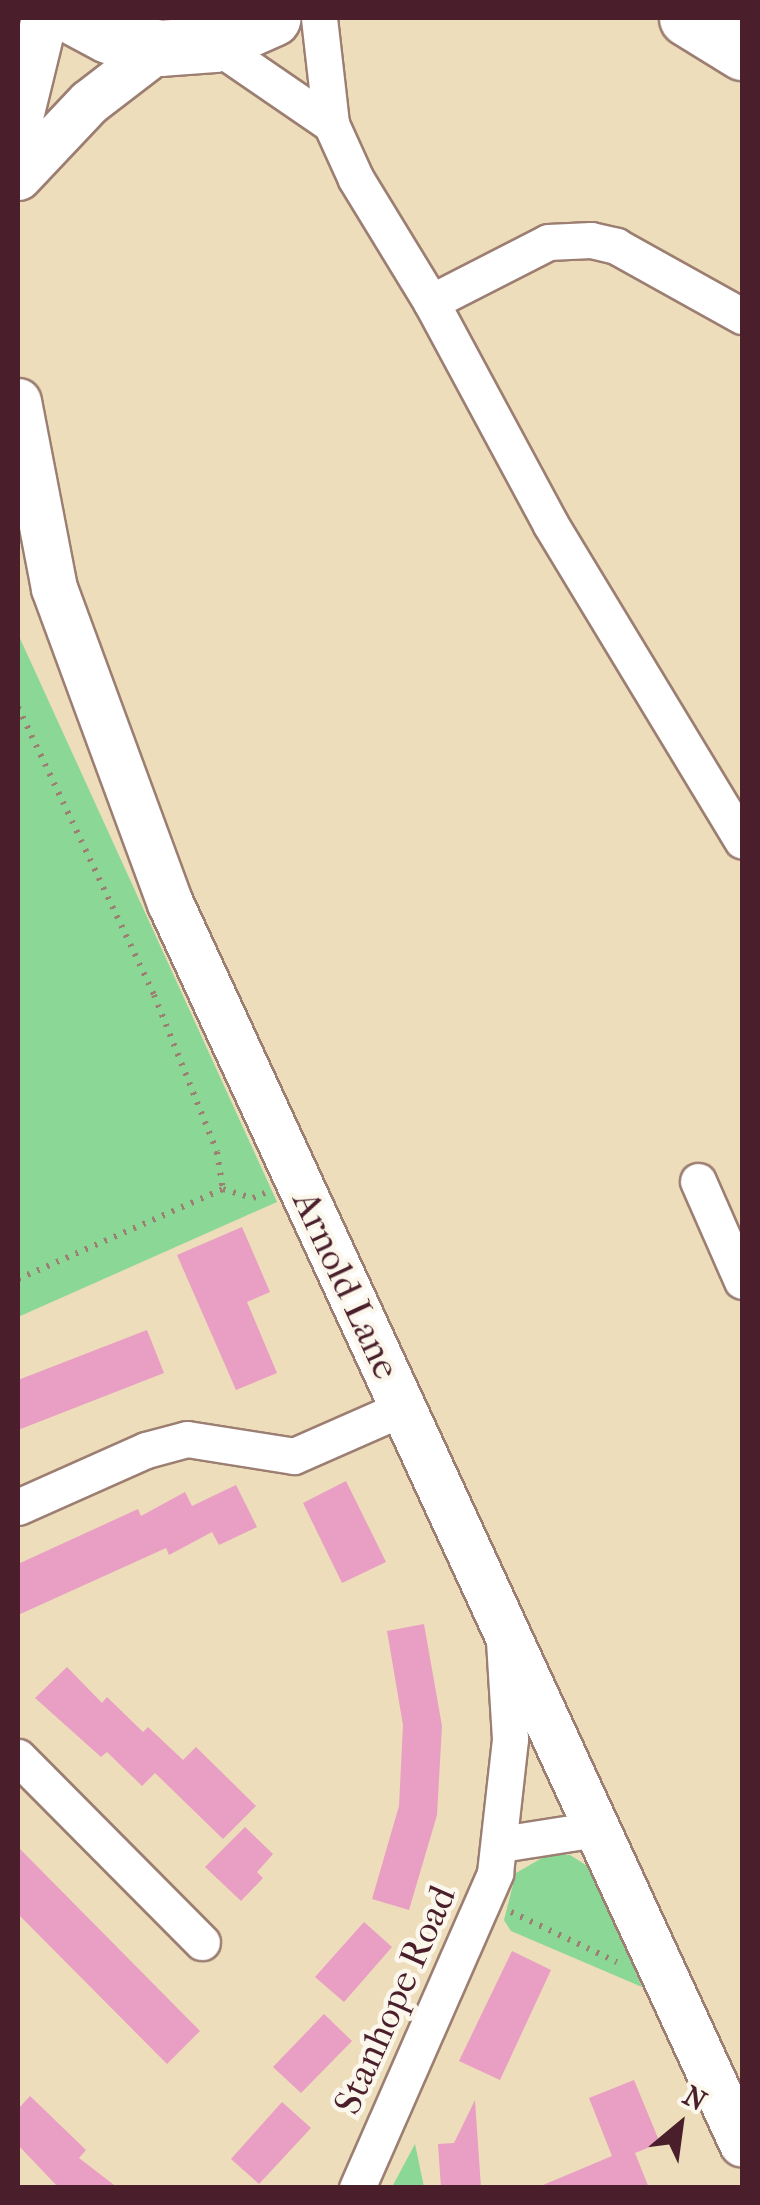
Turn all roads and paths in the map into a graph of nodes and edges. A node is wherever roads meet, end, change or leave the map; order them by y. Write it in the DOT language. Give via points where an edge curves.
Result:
graph roads {
  1 [pos="44,18"];
  2 [pos="76,18"];
  3 [pos="273,18"];
  4 [pos="318,18"];
  5 [pos="687,18"];
  6 [pos="214,44"];
  7 [pos="159,48"];
  8 [pos="742,52"];
  9 [pos="331,124"];
  10 [pos="18,125"];
  11 [pos="18,177"];
  12 [pos="432,302"];
  13 [pos="742,316"];
  14 [pos="18,401"];
  15 [pos="18,707"];
  16 [pos="742,841"];
  17 [pos="698,1181"];
  18 [pos="222,1189"];
  19 [pos="253,1198"];
  20 [pos="18,1279"];
  21 [pos="742,1281"];
  22 [pos="403,1408"];
  23 [pos="18,1508"];
  24 [pos="503,1626"];
  25 [pos="18,1757"];
  26 [pos="598,1829"];
  27 [pos="501,1844"];
  28 [pos="487,1901"];
  29 [pos="202,1942"];
  30 [pos="671,1988"];
  31 [pos="730,2084"];
  32 [pos="742,2144"];
  33 [pos="357,2188"];
  1 -- 10 [label="street"];
  2 -- 7 [label="main road" via="108,36"];
  3 -- 6 [label="main road"];
  4 -- 9 [label="street"];
  5 -- 8 [label="main road"];
  6 -- 7 [label="main road"];
  6 -- 9 [label="street"];
  7 -- 11 [label="street" via="89,102"];
  9 -- 12 [label="street" via="356,179"];
  12 -- 13 [label="street" via="548,242 592,240 616,246"];
  12 -- 16 [label="street" via="550,525"];
  14 -- 22 [label="street, Arnold Lane" via="54,588 107,746 170,903"];
  15 -- 18 [label="path" via="154,995 216,1152"];
  17 -- 21 [label="street"];
  18 -- 19 [label="path"];
  18 -- 20 [label="path"];
  22 -- 23 [label="street" via="294,1456 187,1439 146,1450"];
  22 -- 24 [label="street, Arnold Lane"];
  24 -- 26 [label="street, Arnold Lane"];
  24 -- 27 [label="street, Stanhope Road" via="510,1739"];
  25 -- 29 [label="street"];
  26 -- 27 [label="street"];
  26 -- 30 [label="street, Arnold Lane"];
  27 -- 28 [label="street, Stanhope Road"];
  28 -- 30 [label="path"];
  28 -- 33 [label="street, Stanhope Road"];
  30 -- 31 [label="street, Arnold Lane"];
  31 -- 32 [label="street, Arnold Lane"];
}
